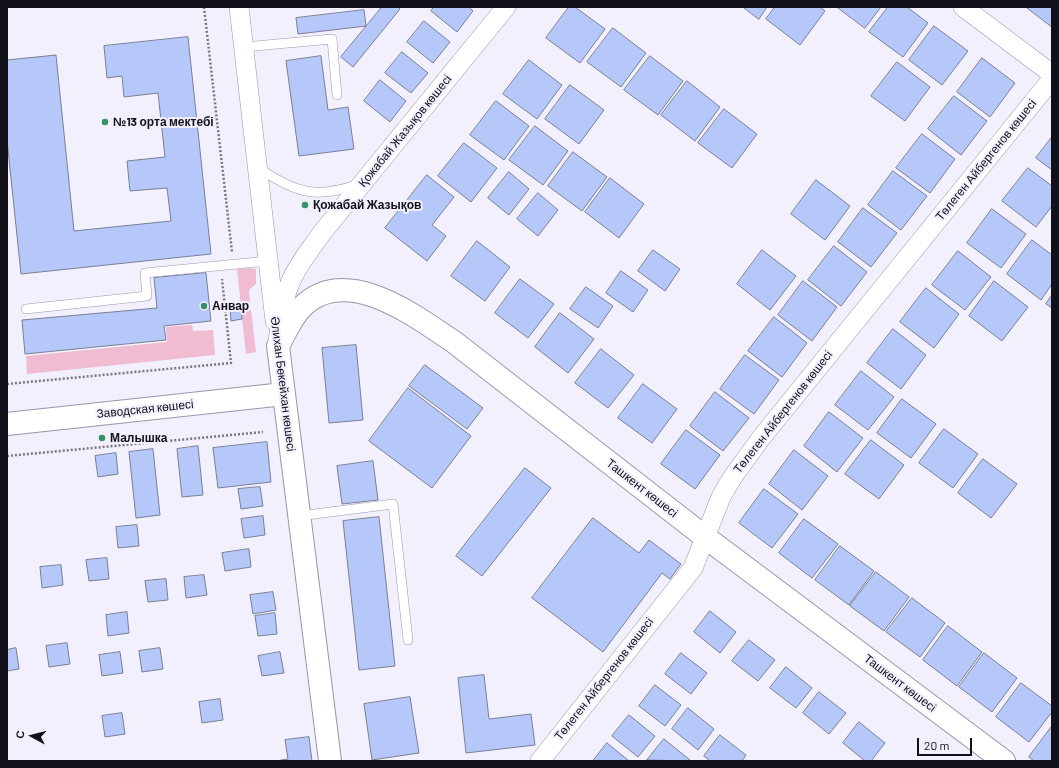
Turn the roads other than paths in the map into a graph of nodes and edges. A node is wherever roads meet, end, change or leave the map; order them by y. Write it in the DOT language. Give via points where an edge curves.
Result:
graph roads {
  1 [pos="239,7"];
  2 [pos="506,7"];
  3 [pos="963,7"];
  4 [pos="244,47"];
  5 [pos="1052,74"];
  6 [pos="1052,79"];
  7 [pos="337,95"];
  8 [pos="257,167"];
  9 [pos="363,182"];
  10 [pos="268,261"];
  11 [pos="26,309"];
  12 [pos="278,346"];
  13 [pos="284,394"];
  14 [pos="7,424"];
  15 [pos="299,516"];
  16 [pos="705,537"];
  17 [pos="408,640"];
  18 [pos="330,761"];
  19 [pos="540,761"];
  20 [pos="1004,761"];
  1 -- 4 [label="street, Әлихан Бөкейхан көшесі"];
  2 -- 9 [label="street, Қожабай Жазықов көшесі"];
  3 -- 5 [label="street"];
  4 -- 7 [label="lane" via="332,39"];
  4 -- 8 [label="street, Әлихан Бөкейхан көшесі"];
  6 -- 16 [label="street, Төлеген Айбергенов көшесі" via="761,438 724,491"];
  8 -- 9 [label="lane" via="291,187 308,192 338,191"];
  8 -- 10 [label="street, Әлихан Бөкейхан көшесі"];
  9 -- 12 [label="street, Қожабай Жазықов көшесі" via="321,234 291,281 284,303"];
  10 -- 11 [label="lane" via="145,273 147,296"];
  10 -- 12 [label="street, Әлихан Бөкейхан көшесі"];
  12 -- 13 [label="main road, Әлихан Бөкейхан көшесі"];
  12 -- 16 [label="main road, Ташкент көшесі" via="300,309 323,293 334,290 356,292 390,302 454,342"];
  13 -- 14 [label="main road, Заводская көшесі"];
  13 -- 15 [label="main road, Әлихан Бөкейхан көшесі"];
  15 -- 17 [label="lane" via="393,504"];
  15 -- 18 [label="main road, Әлихан Бөкейхан көшесі"];
  16 -- 19 [label="street, Төлеген Айбергенов көшесі" via="693,568"];
  16 -- 20 [label="main road, Ташкент көшесі"];
}
